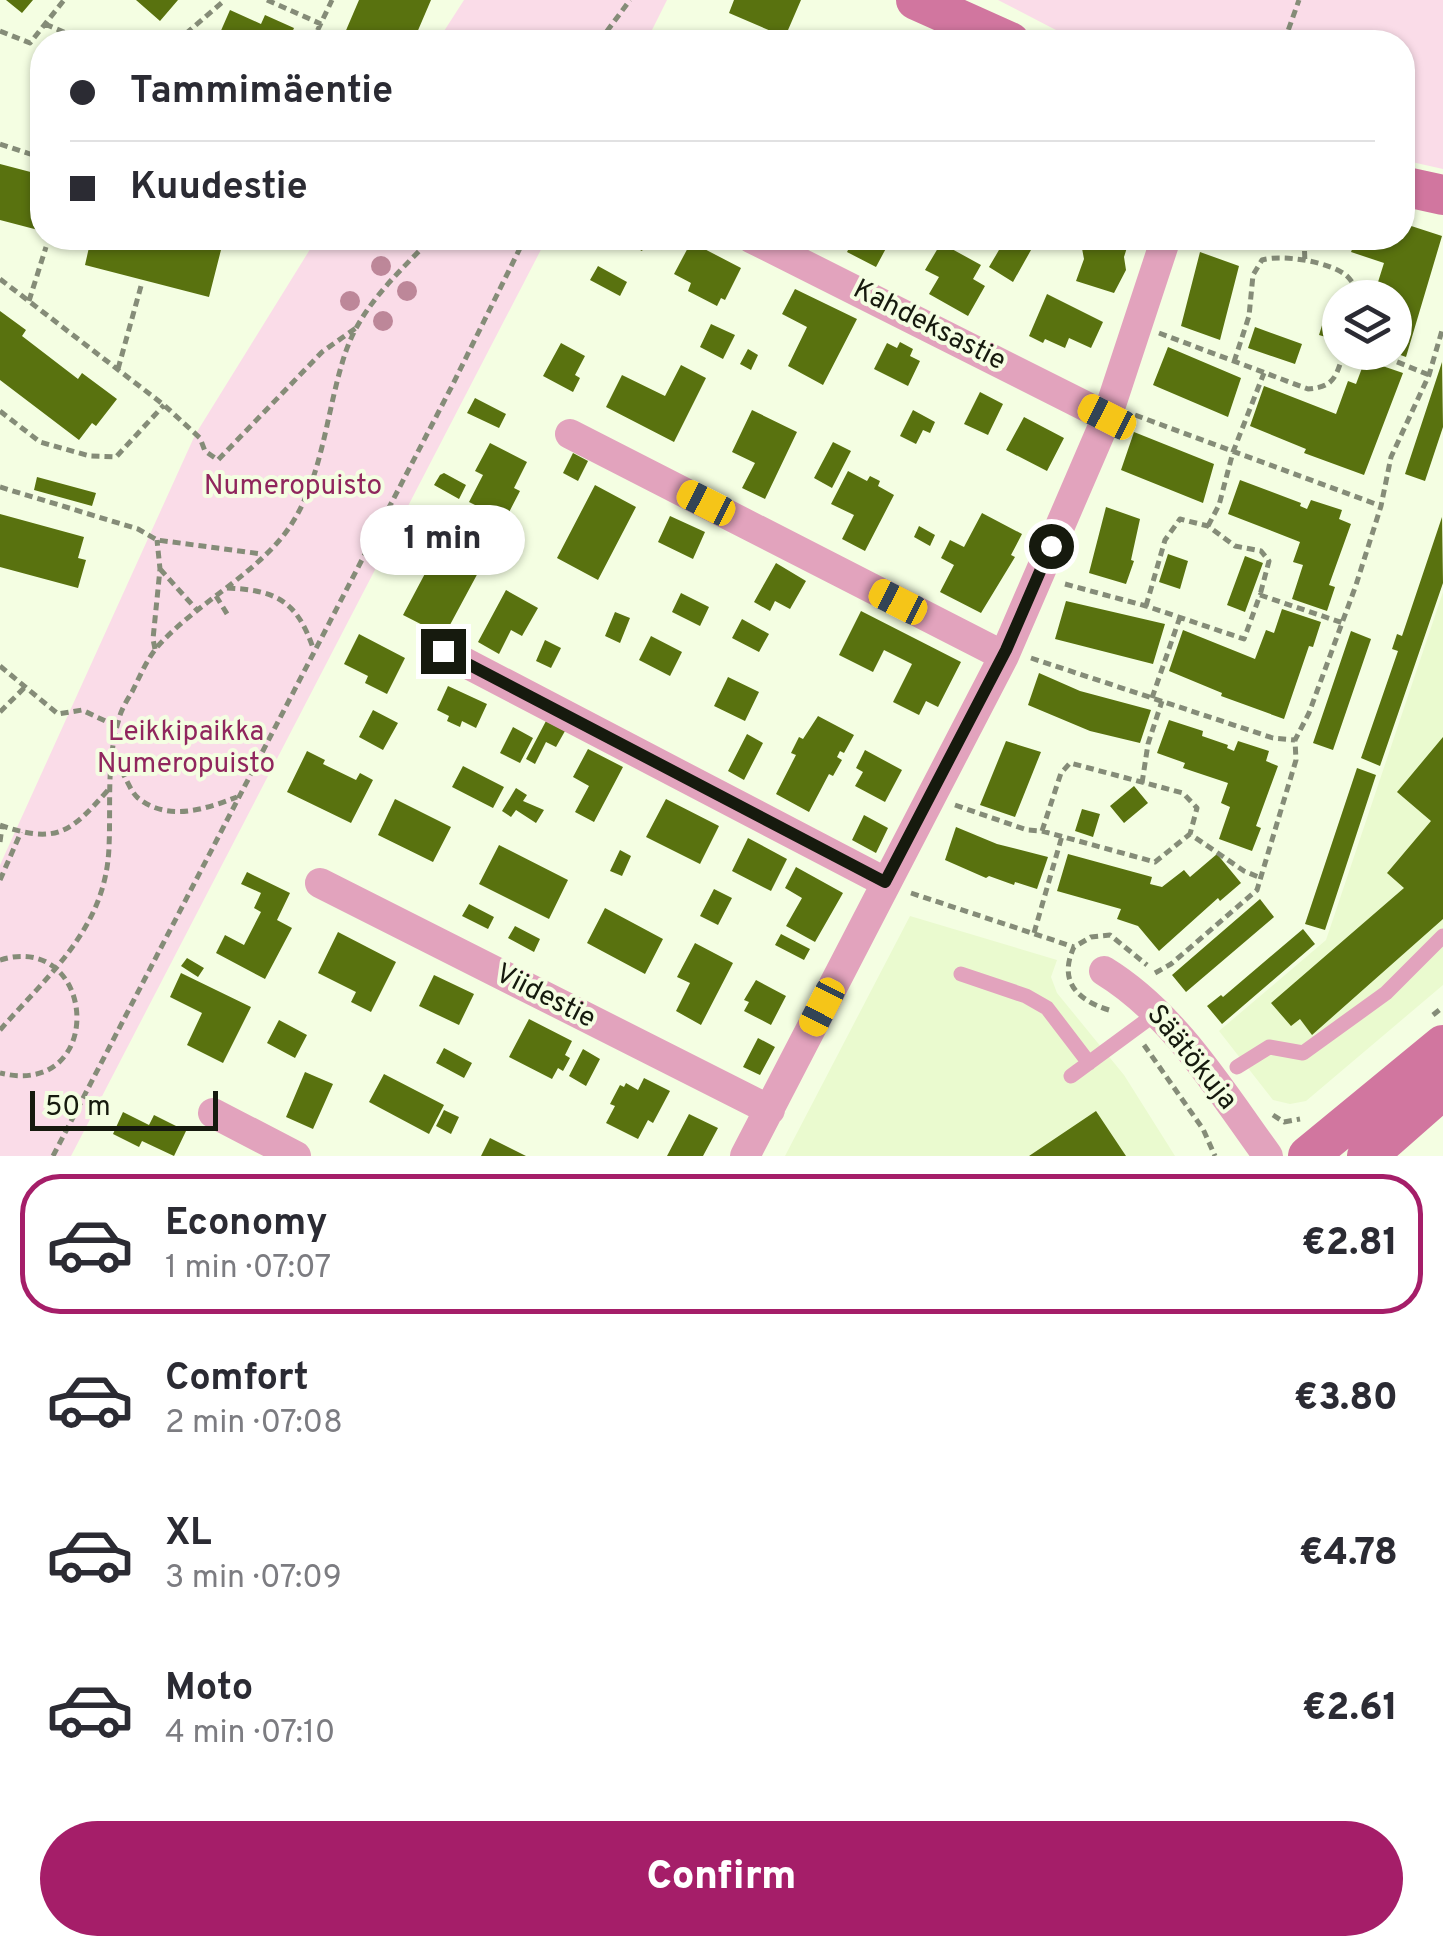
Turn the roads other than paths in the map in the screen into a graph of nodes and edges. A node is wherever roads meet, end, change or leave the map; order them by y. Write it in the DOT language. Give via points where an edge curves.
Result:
graph roads {
  1 [pos="916,0"];
  2 [pos="983,30"];
  3 [pos="1415,189"];
  4 [pos="1443,195"];
  5 [pos="776,250"];
  6 [pos="1162,250"];
  7 [pos="1108,412"];
  8 [pos="570,434"];
  9 [pos="438,648"];
  10 [pos="1005,653"];
  11 [pos="885,882"];
  12 [pos="320,883"];
  13 [pos="1443,936"];
  14 [pos="1104,971"];
  15 [pos="960,974"];
  16 [pos="1158,1012"];
  17 [pos="1443,1044"];
  18 [pos="1090,1063"];
  19 [pos="1237,1067"];
  20 [pos="1071,1076"];
  21 [pos="1443,1090"];
  22 [pos="770,1110"];
  23 [pos="213,1113"];
  24 [pos="296,1156"];
  25 [pos="746,1156"];
  26 [pos="1268,1156"];
  27 [pos="1308,1156"];
  28 [pos="1367,1156"];
  1 -- 2 [label="main road"];
  3 -- 4 [label="main road"];
  5 -- 7 [label="street, Kahdeksastie"];
  6 -- 7 [label="street"];
  7 -- 10 [label="street"];
  8 -- 10 [label="street"];
  9 -- 11 [label="street"];
  10 -- 11 [label="street"];
  11 -- 22 [label="street"];
  12 -- 22 [label="street, Viidestie"];
  13 -- 19 [label="lane" via="1386,993 1303,1053 1270,1047"];
  14 -- 16 [label="street, Säätökuja"];
  15 -- 18 [label="lane" via="1047,1008"];
  16 -- 18 [label="lane"];
  16 -- 26 [label="street, Säätökuja"];
  17 -- 27 [label="main road"];
  18 -- 20 [label="lane"];
  21 -- 28 [label="main road"];
  22 -- 25 [label="street"];
  23 -- 24 [label="street"];
}
